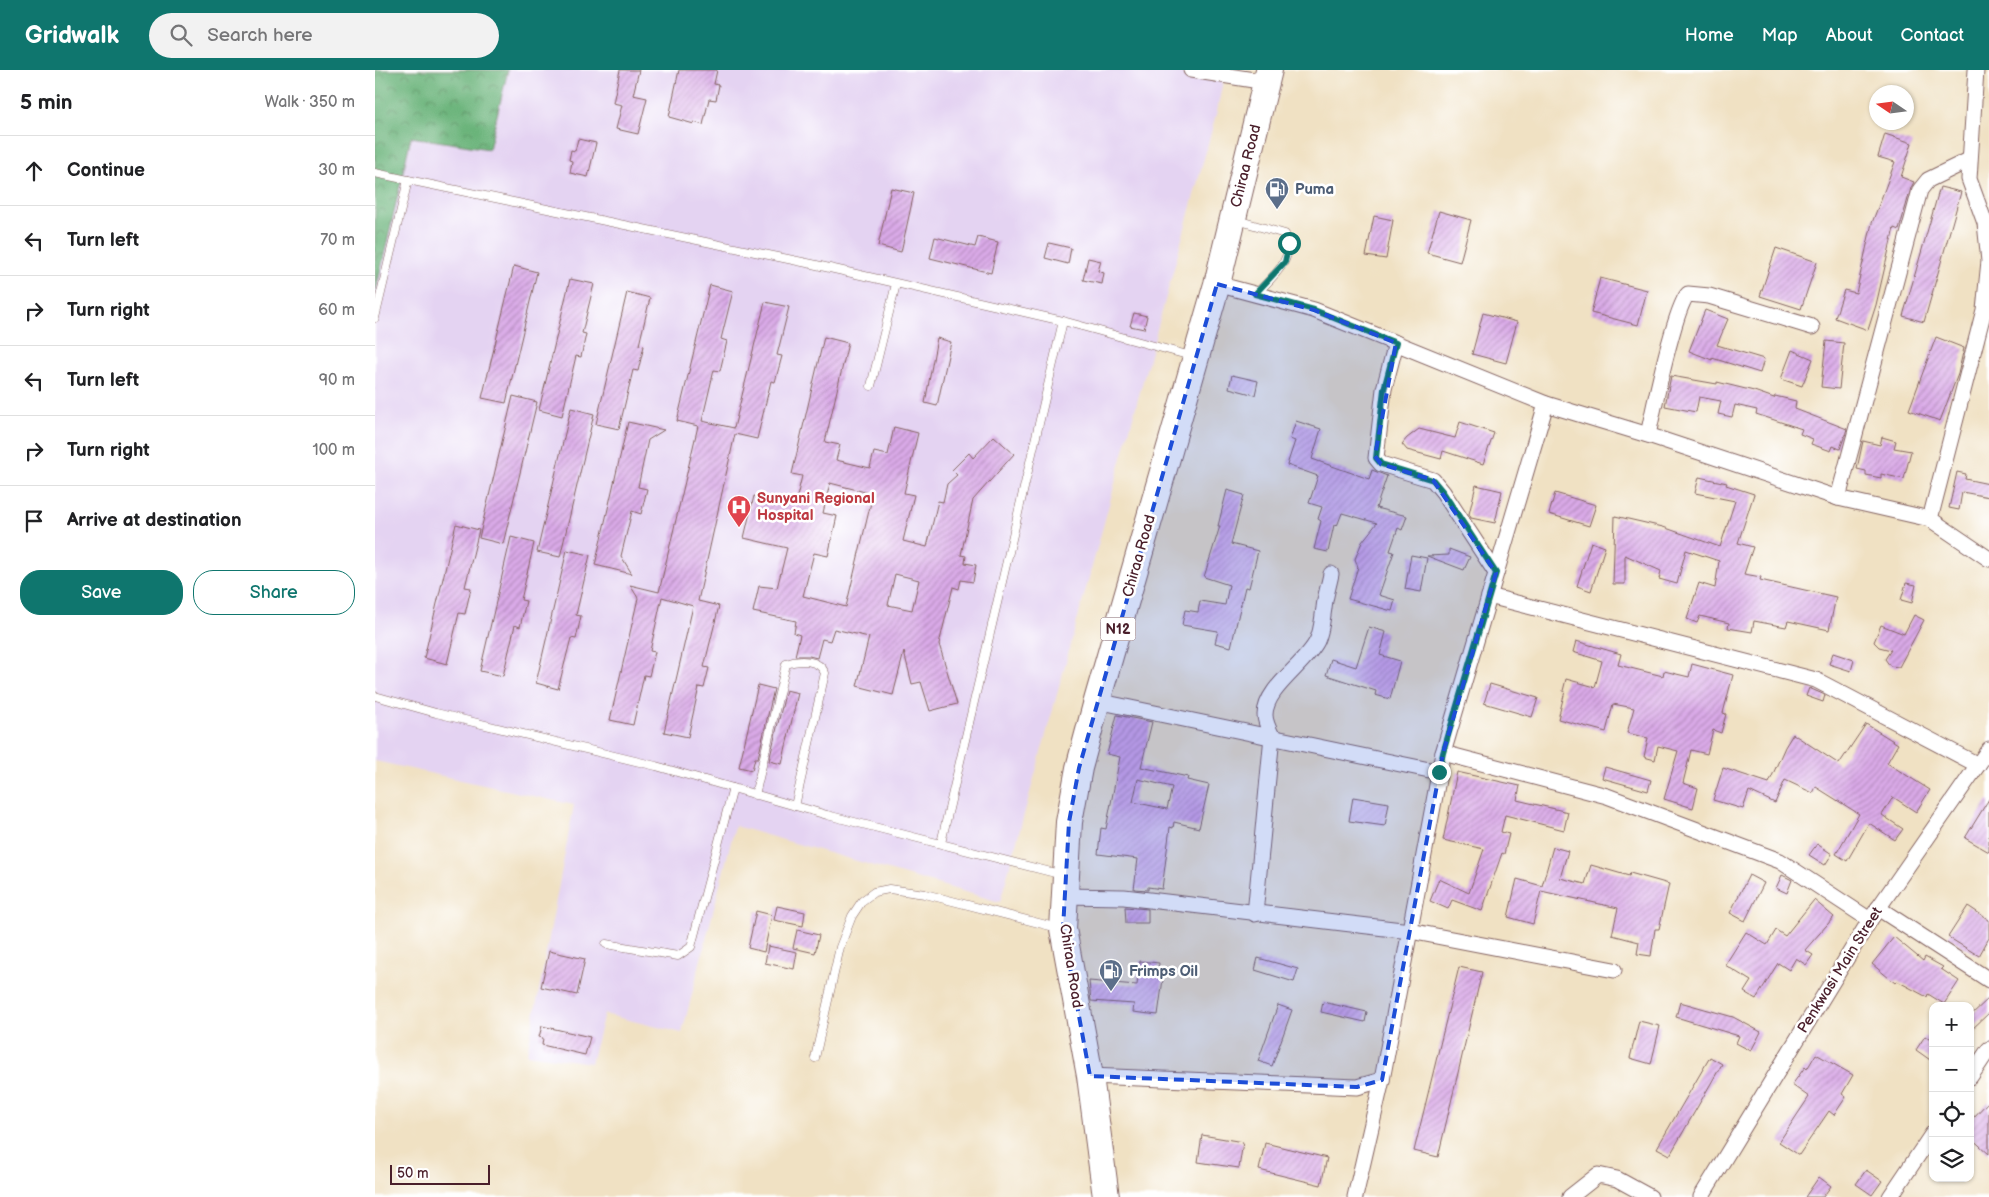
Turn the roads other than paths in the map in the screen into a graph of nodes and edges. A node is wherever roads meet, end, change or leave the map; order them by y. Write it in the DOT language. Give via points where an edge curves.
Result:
graph roads {
  1 [pos="1191,70"];
  2 [pos="1976,70"];
  3 [pos="1268,76"];
  4 [pos="1969,160"];
  5 [pos="375,173"];
  6 [pos="409,180"];
  7 [pos="1233,218"];
  8 [pos="896,284"];
  9 [pos="1217,284"];
  10 [pos="1255,294"];
  11 [pos="375,318"];
  12 [pos="1063,321"];
  13 [pos="1811,327"];
  14 [pos="1396,343"];
  15 [pos="1195,357"];
  16 [pos="871,386"];
  17 [pos="1546,404"];
  18 [pos="1648,435"];
  19 [pos="1838,498"];
  20 [pos="1930,519"];
  21 [pos="1989,559"];
  22 [pos="1496,573"];
  23 [pos="1331,574"];
  24 [pos="1489,596"];
  25 [pos="375,696"];
  26 [pos="1097,701"];
  27 [pos="1272,736"];
  28 [pos="1989,749"];
  29 [pos="1443,753"];
  30 [pos="1978,765"];
  31 [pos="1439,772"];
  32 [pos="733,788"];
  33 [pos="755,795"];
  34 [pos="795,806"];
  35 [pos="941,843"];
  36 [pos="1064,886"];
  37 [pos="1255,914"];
  38 [pos="1874,914"];
  39 [pos="1063,929"];
  40 [pos="1410,931"];
  41 [pos="606,944"];
  42 [pos="1614,970"];
  43 [pos="1989,980"];
  44 [pos="1989,1049"];
  45 [pos="815,1058"];
  46 [pos="1974,1071"];
  47 [pos="1090,1076"];
  48 [pos="1382,1080"];
  49 [pos="1930,1137"];
  50 [pos="1106,1197"];
  51 [pos="1355,1197"];
  52 [pos="1570,1197"];
  53 [pos="1650,1197"];
  54 [pos="1701,1197"];
  55 [pos="1890,1197"];
  1 -- 3 [label="street"];
  2 -- 4 [label="street"];
  3 -- 7 [label="highway, Chiraa Road / N12"];
  4 -- 19 [label="street" via="1928,180 1920,190"];
  4 -- 20 [label="street" via="1969,179 1985,223 1989,261 1985,300"];
  5 -- 6 [label="lane"];
  6 -- 8 [label="lane"];
  6 -- 11 [label="lane"];
  7 -- 9 [label="highway, Chiraa Road / N12"];
  7 -- 10 [label="lane" via="1285,234 1289,243 1285,262"];
  8 -- 12 [label="lane"];
  8 -- 16 [label="lane"];
  9 -- 10 [label="street"];
  9 -- 15 [label="highway, Chiraa Road / N12"];
  10 -- 14 [label="street" via="1314,310"];
  12 -- 15 [label="lane"];
  12 -- 35 [label="lane"];
  13 -- 18 [label="street" via="1709,296 1688,294 1681,303 1675,323"];
  14 -- 17 [label="street"];
  14 -- 22 [label="street" via="1384,389 1376,458 1381,464 1433,480"];
  15 -- 26 [label="highway, Chiraa Road / N12"];
  17 -- 18 [label="street"];
  17 -- 22 [label="street"];
  18 -- 19 [label="street"];
  19 -- 20 [label="street"];
  20 -- 21 [label="street"];
  22 -- 24 [label="street"];
  23 -- 27 [label="street" via="1318,639 1267,703 1264,716"];
  24 -- 29 [label="street"];
  24 -- 30 [label="street" via="1815,680"];
  25 -- 32 [label="lane"];
  26 -- 27 [label="street"];
  26 -- 36 [label="highway, Chiraa Road / N12" via="1069,822"];
  27 -- 31 [label="street"];
  27 -- 37 [label="street"];
  28 -- 30 [label="street, Penkwasi Main Street"];
  29 -- 31 [label="street"];
  29 -- 38 [label="street" via="1607,796 1779,861"];
  30 -- 38 [label="street, Penkwasi Main Street"];
  31 -- 40 [label="street"];
  32 -- 33 [label="lane"];
  32 -- 41 [label="lane" via="691,947 678,956"];
  33 -- 34 [label="lane"];
  33 -- 34 [label="lane" via="786,664 811,662 825,673"];
  34 -- 35 [label="lane"];
  35 -- 36 [label="lane"];
  36 -- 37 [label="street"];
  36 -- 39 [label="highway, Chiraa Road / N12"];
  37 -- 40 [label="street"];
  38 -- 43 [label="street"];
  38 -- 54 [label="street, Penkwasi Main Street"];
  39 -- 45 [label="lane" via="925,894 889,889 874,892 862,901 852,916 840,947"];
  39 -- 47 [label="highway, Chiraa Road / N12"];
  40 -- 42 [label="street"];
  40 -- 48 [label="street"];
  44 -- 46 [label="street"];
  47 -- 48 [label="street" via="1357,1088"];
  47 -- 50 [label="highway, Chiraa Road / N12"];
  48 -- 51 [label="street"];
  49 -- 55 [label="street"];
  52 -- 53 [label="street" via="1598,1175 1617,1178"];
}
